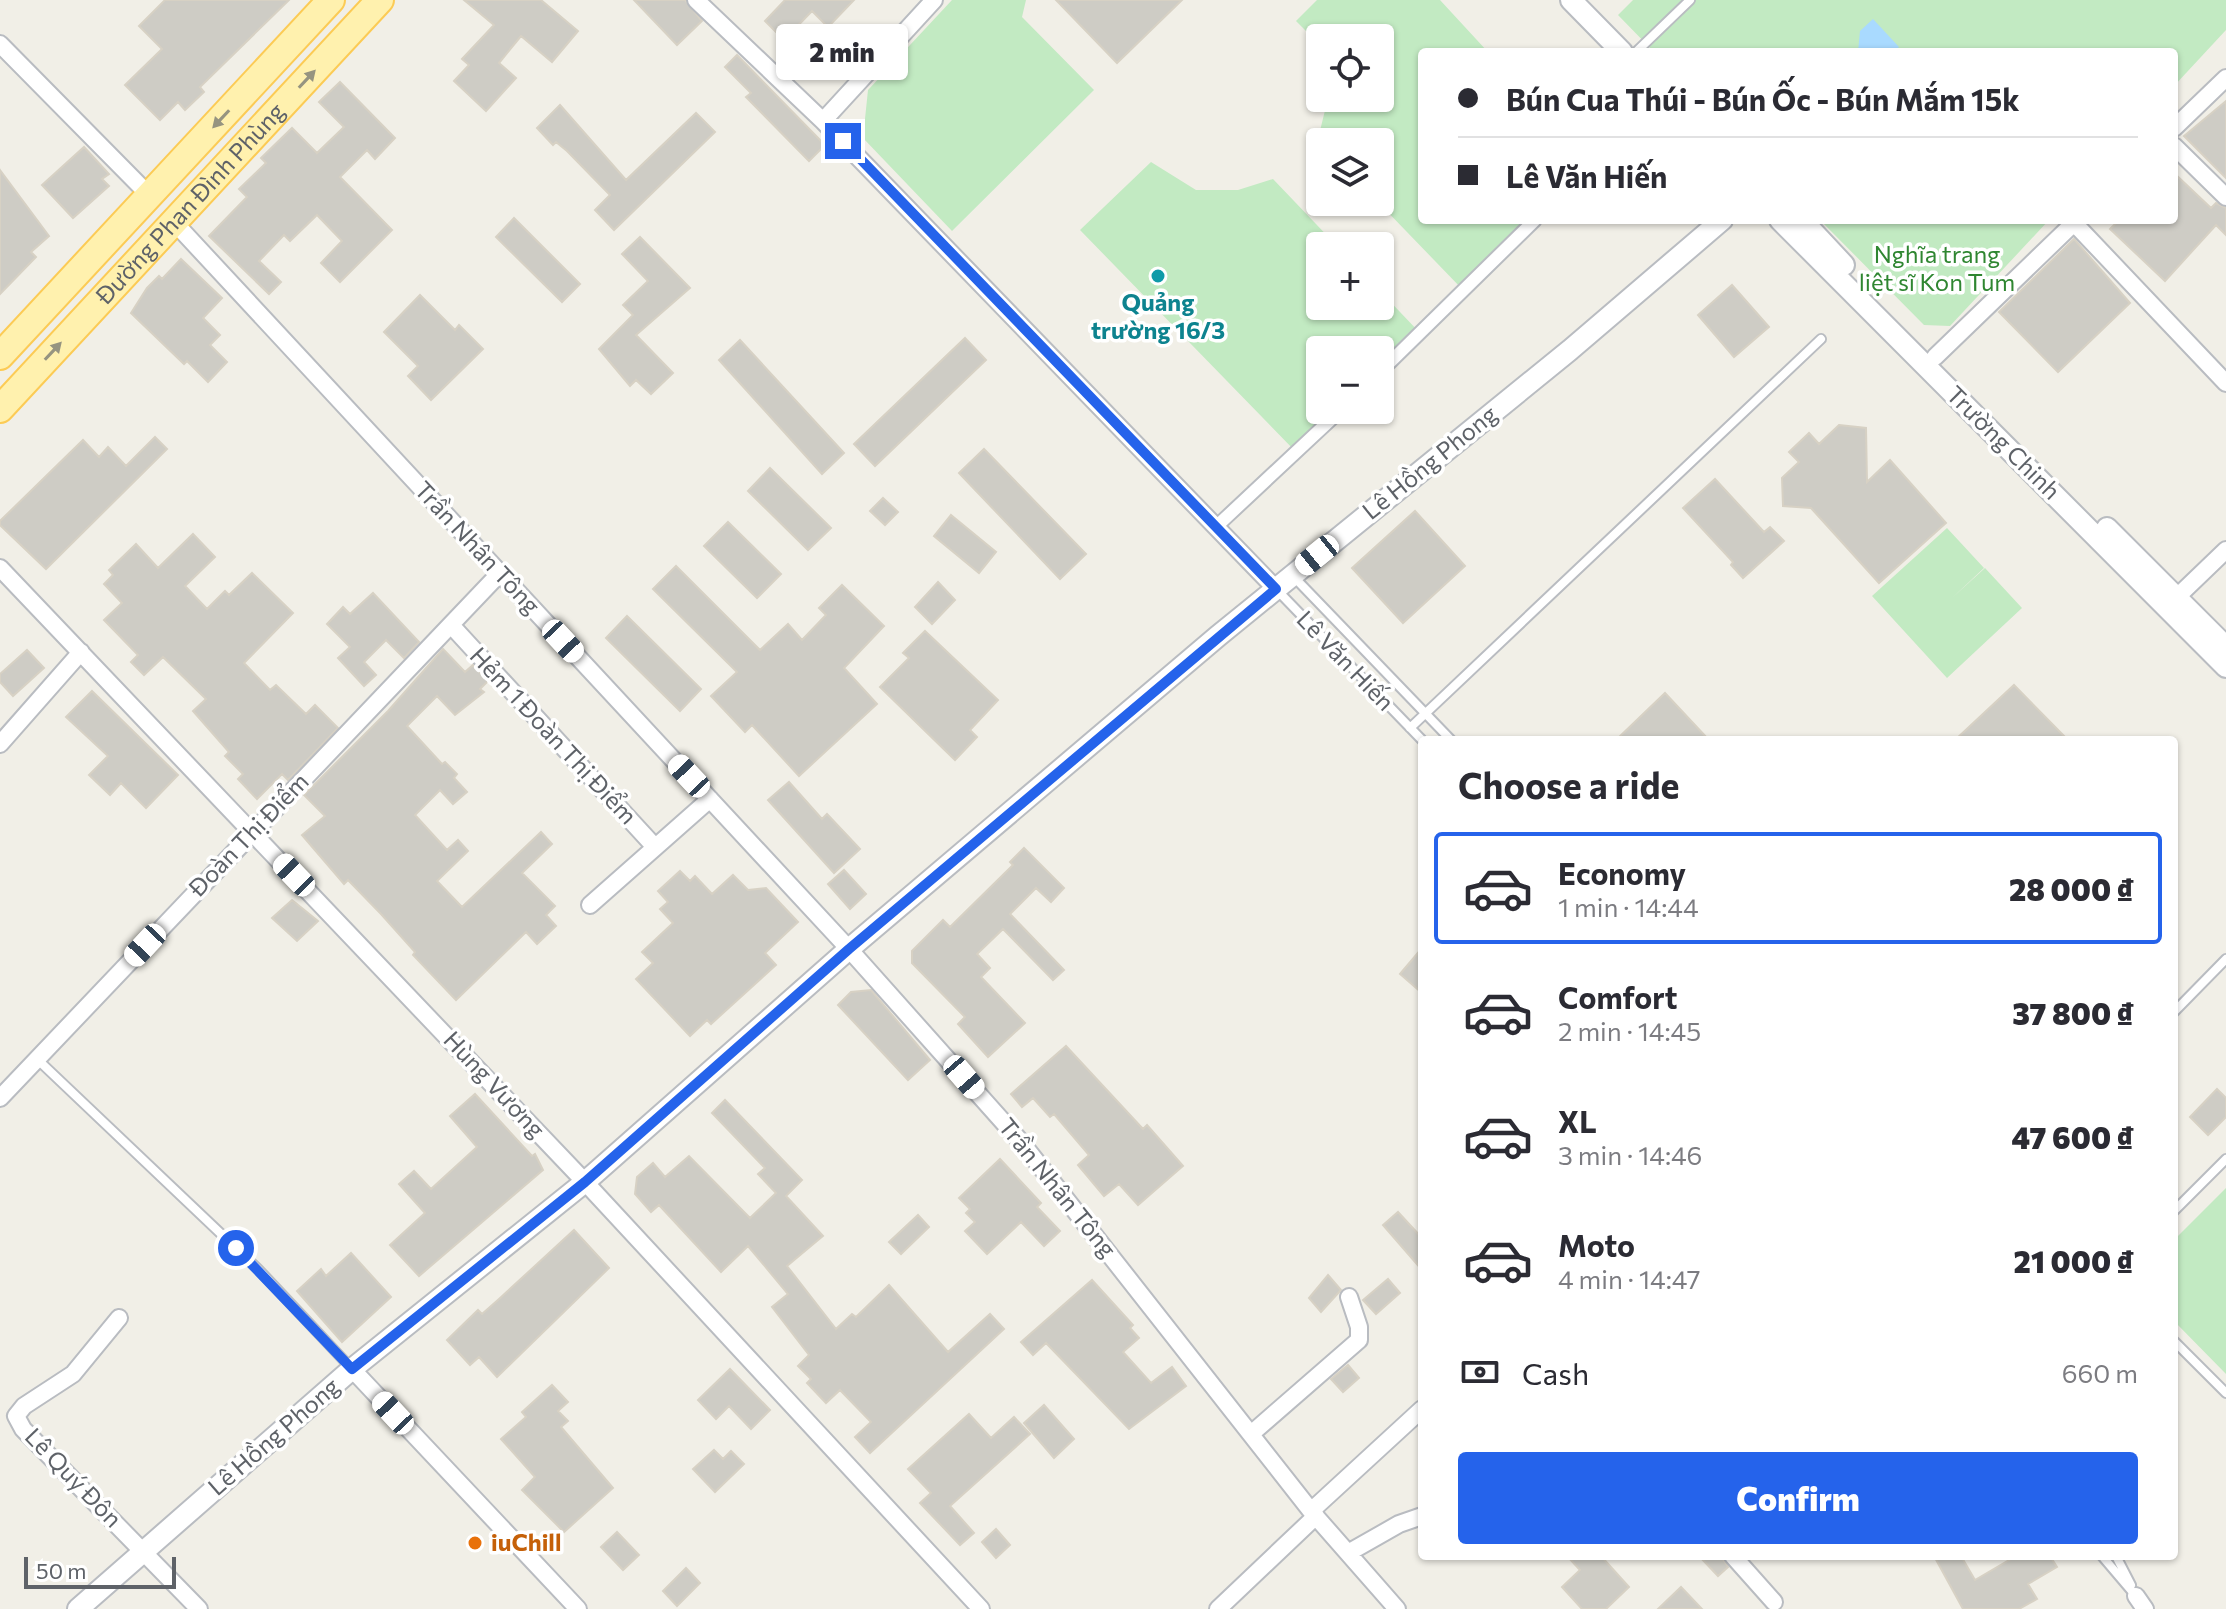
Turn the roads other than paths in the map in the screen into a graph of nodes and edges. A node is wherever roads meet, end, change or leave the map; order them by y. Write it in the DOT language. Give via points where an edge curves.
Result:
graph roads {
  1 [pos="331,0"];
  2 [pos="380,0"];
  3 [pos="696,0"];
  4 [pos="934,0"];
  5 [pos="1571,0"];
  6 [pos="1690,0"];
  7 [pos="0,44"];
  8 [pos="1618,48"];
  9 [pos="1640,48"];
  10 [pos="2226,78"];
  11 [pos="823,121"];
  12 [pos="2178,124"];
  13 [pos="2178,150"];
  14 [pos="149,195"];
  15 [pos="2226,197"];
  16 [pos="174,222"];
  17 [pos="1531,224"];
  18 [pos="1717,224"];
  19 [pos="1784,224"];
  20 [pos="1806,224"];
  21 [pos="2074,224"];
  22 [pos="2078,224"];
  23 [pos="1821,339"];
  24 [pos="0,356"];
  25 [pos="1935,357"];
  26 [pos="1394,358"];
  27 [pos="2226,383"];
  28 [pos="0,409"];
  29 [pos="1326,424"];
  30 [pos="1218,525"];
  31 [pos="2226,550"];
  32 [pos="0,568"];
  33 [pos="500,573"];
  34 [pos="1292,575"];
  35 [pos="1276,589"];
  36 [pos="2177,597"];
  37 [pos="451,625"];
  38 [pos="2226,647"];
  39 [pos="81,652"];
  40 [pos="2226,667"];
  41 [pos="1425,713"];
  42 [pos="1410,728"];
  43 [pos="1418,736"];
  44 [pos="1447,736"];
  45 [pos="0,744"];
  46 [pos="710,799"];
  47 [pos="253,831"];
  48 [pos="655,847"];
  49 [pos="590,905"];
  50 [pos="849,949"];
  51 [pos="2226,959"];
  52 [pos="2178,1008"];
  53 [pos="37,1059"];
  54 [pos="0,1098"];
  55 [pos="2226,1159"];
  56 [pos="585,1182"];
  57 [pos="2178,1207"];
  58 [pos="1349,1297"];
  59 [pos="119,1318"];
  60 [pos="2178,1345"];
  61 [pos="352,1369"];
  62 [pos="2226,1393"];
  63 [pos="8,1413"];
  64 [pos="1418,1413"];
  65 [pos="1251,1434"];
  66 [pos="1313,1514"];
  67 [pos="1418,1517"];
  68 [pos="142,1550"];
  69 [pos="1348,1553"];
  70 [pos="1737,1560"];
  71 [pos="2105,1560"];
  72 [pos="2118,1560"];
  73 [pos="1774,1602"];
  74 [pos="2141,1602"];
  75 [pos="78,1609"];
  76 [pos="199,1609"];
  77 [pos="578,1609"];
  78 [pos="981,1609"];
  79 [pos="1218,1609"];
  80 [pos="1397,1609"];
  1 -- 14 [label="main road, Đường Phan Đình Phùng, one-way"];
  16 -- 2 [label="main road, Đường Phan Đình Phùng, one-way"];
  3 -- 11 [label="street, Lê Văn Hiến"];
  4 -- 11 [label="street"];
  5 -- 8 [label="street"];
  6 -- 9 [label="lane"];
  7 -- 14 [label="street"];
  10 -- 12 [label="street"];
  11 -- 30 [label="street, Lê Văn Hiến"];
  13 -- 15 [label="street"];
  14 -- 24 [label="main road, Đường Phan Đình Phùng"];
  28 -- 16 [label="main road, Đường Phan Đình Phùng, one-way"];
  16 -- 33 [label="street, Trần Nhân Tông"];
  17 -- 26 [label="street"];
  18 -- 34 [label="street, Lê Hồng Phong"];
  19 -- 40 [label="street, Trường Chinh"];
  20 -- 25 [label="street, Trường Chinh"];
  21 -- 25 [label="street"];
  22 -- 27 [label="street"];
  23 -- 41 [label="lane"];
  25 -- 36 [label="street, Trường Chinh"];
  29 -- 30 [label="street"];
  30 -- 35 [label="street, Lê Văn Hiến"];
  31 -- 36 [label="street"];
  32 -- 39 [label="street, Hùng Vương"];
  33 -- 37 [label="street, Đoàn Thị Điểm"];
  33 -- 46 [label="street, Trần Nhân Tông"];
  34 -- 35 [label="street, Lê Hồng Phong"];
  34 -- 41 [label="lane, Lê Văn Hiến"];
  35 -- 42 [label="lane, Lê Văn Hiến"];
  35 -- 50 [label="street, Lê Hồng Phong"];
  36 -- 38 [label="street, Trường Chinh"];
  37 -- 47 [label="street, Đoàn Thị Điểm"];
  37 -- 48 [label="street, Hẻm 1 Đoàn Thị Điểm"];
  39 -- 45 [label="street"];
  39 -- 47 [label="street, Hùng Vương"];
  41 -- 42 [label="lane"];
  41 -- 44 [label="lane, Lê Văn Hiến"];
  42 -- 43 [label="lane, Lê Văn Hiến"];
  46 -- 48 [label="street"];
  46 -- 50 [label="street, Trần Nhân Tông"];
  47 -- 53 [label="street, Đoàn Thị Điểm"];
  47 -- 56 [label="street, Hùng Vương"];
  48 -- 49 [label="street"];
  50 -- 56 [label="street, Lê Hồng Phong"];
  50 -- 65 [label="street, Trần Nhân Tông" via="1021,1142"];
  51 -- 52 [label="lane"];
  53 -- 54 [label="street, Đoàn Thị Điểm"];
  53 -- 61 [label="lane" via="258,1269"];
  55 -- 57 [label="lane"];
  56 -- 61 [label="street, Lê Hồng Phong"];
  56 -- 78 [label="street, Hùng Vương"];
  58 -- 65 [label="street" via="1359,1340"];
  59 -- 63 [label="street, Lê Quý Đôn" via="73,1374"];
  60 -- 62 [label="lane"];
  61 -- 68 [label="street, Lê Hồng Phong"];
  61 -- 77 [label="street"];
  63 -- 68 [label="street, Lê Quý Đôn"];
  64 -- 66 [label="street"];
  65 -- 66 [label="street, Trần Nhân Tông"];
  66 -- 69 [label="street, Trần Nhân Tông"];
  66 -- 79 [label="street"];
  67 -- 69 [label="street"];
  68 -- 75 [label="street, Lê Hồng Phong"];
  68 -- 76 [label="street, Lê Quý Đôn"];
  69 -- 80 [label="street, Trần Nhân Tông"];
  70 -- 73 [label="street"];
  71 -- 74 [label="lane"];
  72 -- 74 [label="lane"];
}
